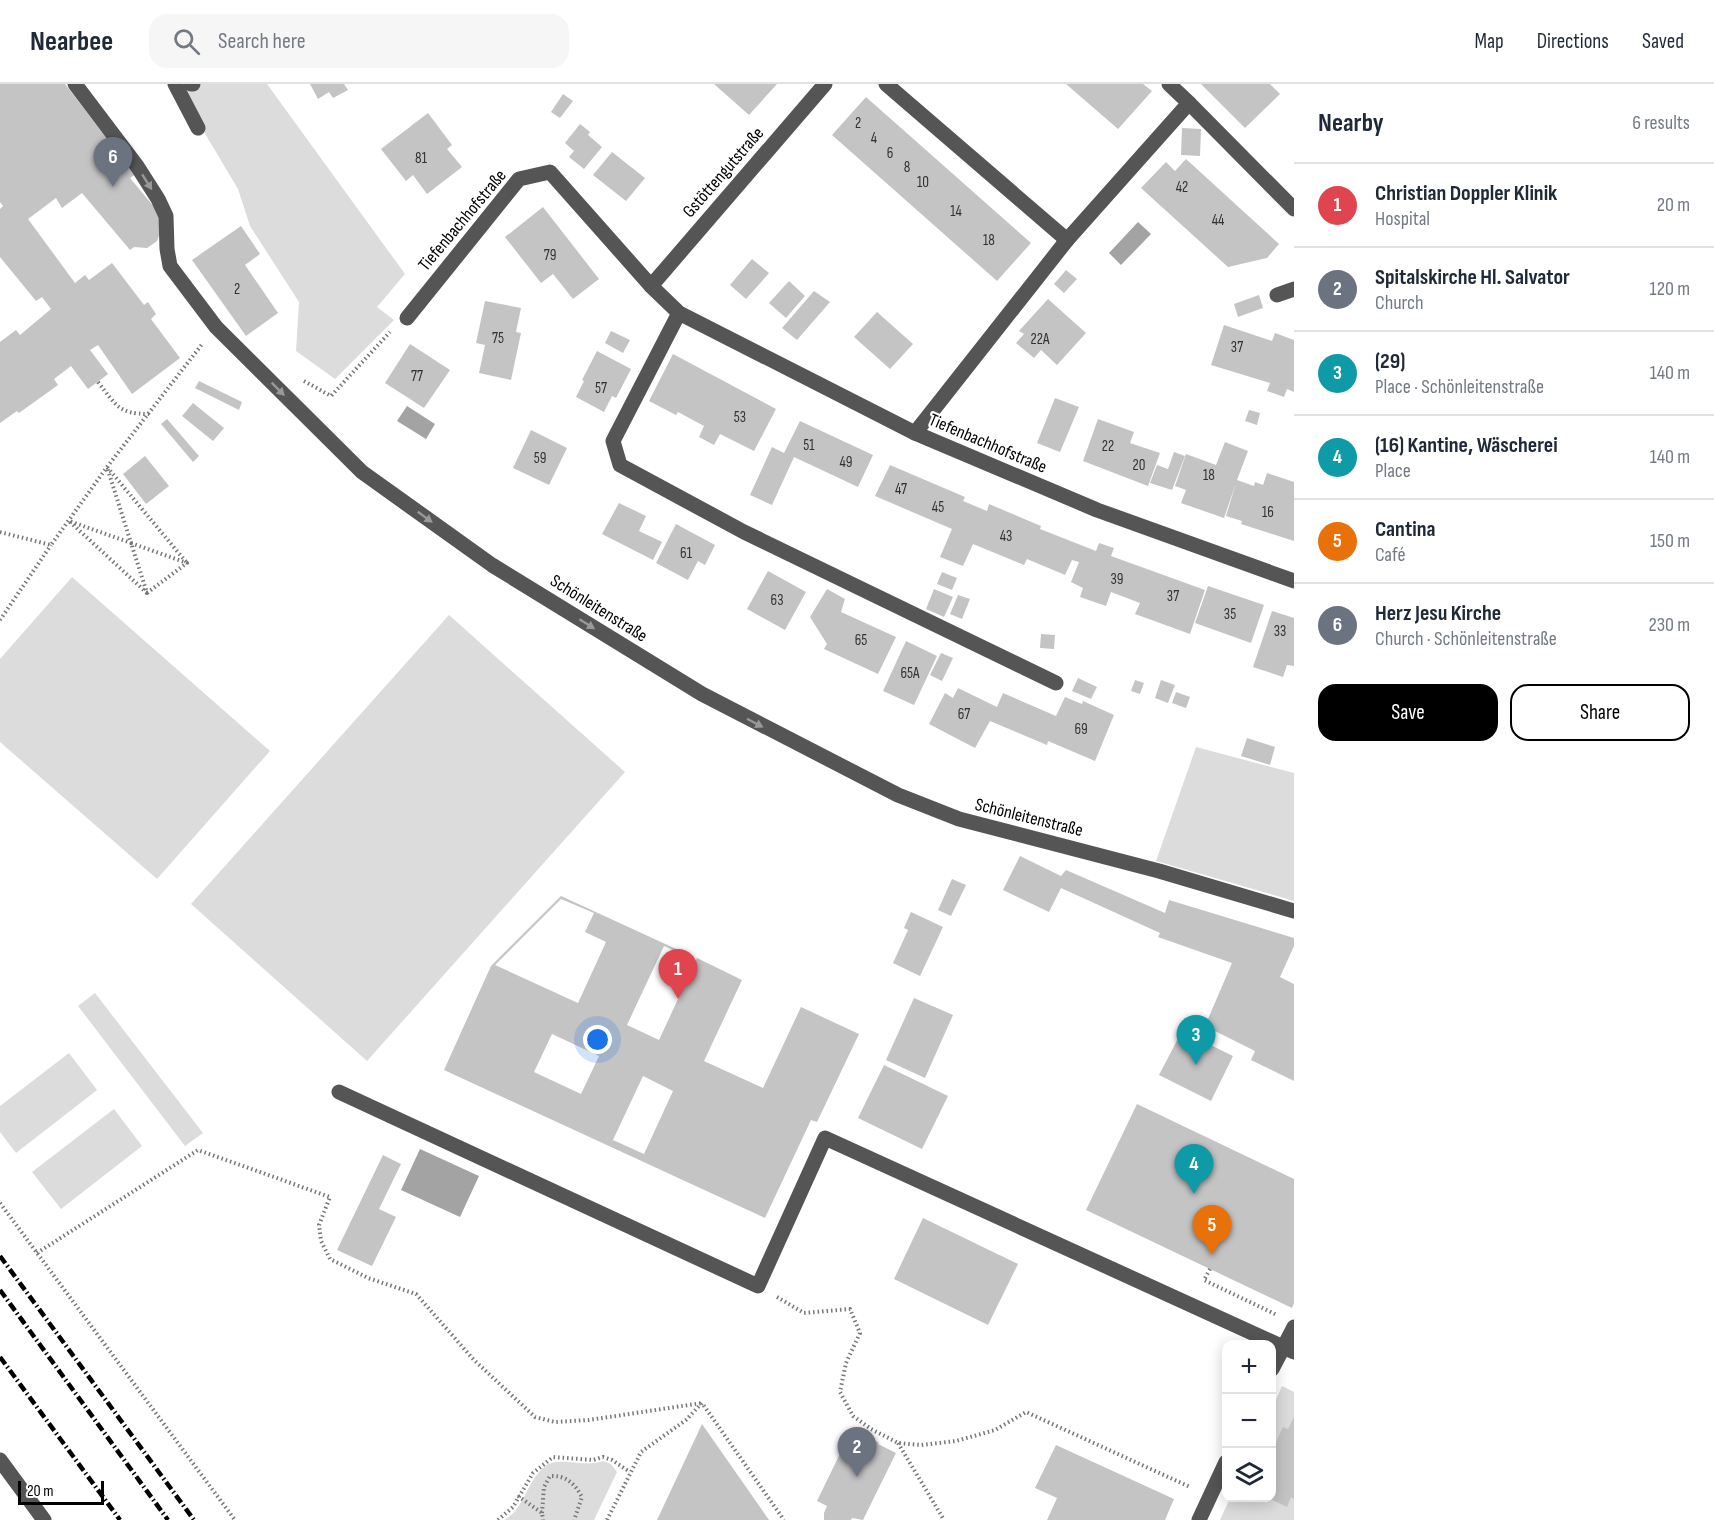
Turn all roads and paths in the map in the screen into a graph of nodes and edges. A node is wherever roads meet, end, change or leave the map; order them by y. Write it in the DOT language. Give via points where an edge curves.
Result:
graph roads {
  1 [pos="75,84"];
  2 [pos="175,84"];
  3 [pos="825,84"];
  4 [pos="886,84"];
  5 [pos="1169,84"];
  6 [pos="1189,103"];
  7 [pos="198,128"];
  8 [pos="1294,209"];
  9 [pos="1067,240"];
  10 [pos="651,286"];
  11 [pos="1294,289"];
  12 [pos="1277,295"];
  13 [pos="679,314"];
  14 [pos="407,318"];
  15 [pos="216,327"];
  16 [pos="98,382"];
  17 [pos="331,396"];
  18 [pos="150,414"];
  19 [pos="915,433"];
  20 [pos="107,467"];
  21 [pos="69,521"];
  22 [pos="0,532"];
  23 [pos="131,543"];
  24 [pos="51,545"];
  25 [pos="187,563"];
  26 [pos="1294,581"];
  27 [pos="147,593"];
  28 [pos="0,620"];
  29 [pos="1056,683"];
  30 [pos="1294,911"];
  31 [pos="339,1092"];
  32 [pos="0,1203"];
  33 [pos="37,1253"];
  34 [pos="1210,1269"];
  35 [pos="758,1286"];
  36 [pos="1289,1323"];
  37 [pos="1288,1349"];
  38 [pos="1276,1364"];
  39 [pos="702,1403"];
  40 [pos="898,1443"];
  41 [pos="0,1460"];
  42 [pos="630,1472"];
  43 [pos="1222,1472"];
  44 [pos="518,1496"];
  45 [pos="1210,1496"];
  46 [pos="542,1513"];
  47 [pos="44,1520"];
  48 [pos="234,1520"];
  49 [pos="498,1520"];
  50 [pos="543,1520"];
  51 [pos="574,1520"];
  52 [pos="607,1520"];
  53 [pos="784,1520"];
  54 [pos="944,1520"];
  55 [pos="1199,1520"];
  1 -- 15 [label="street, Schönleitenstraße, one-way" via="158,199 166,216 170,266"];
  2 -- 7 [label="street"];
  3 -- 10 [label="street, Gstöttengutstraße"];
  4 -- 9 [label="street"];
  5 -- 6 [label="street"];
  6 -- 8 [label="street"];
  6 -- 9 [label="street"];
  9 -- 19 [label="street"];
  10 -- 13 [label="street, Tiefenbachhofstraße"];
  10 -- 14 [label="street, Tiefenbachhofstraße" via="550,172 519,179"];
  11 -- 12 [label="street"];
  13 -- 19 [label="street, Tiefenbachhofstraße"];
  13 -- 29 [label="street" via="613,441 620,465 744,532"];
  14 -- 17 [label="path"];
  15 -- 18 [label="path"];
  15 -- 30 [label="street, Schönleitenstraße, one-way" via="362,472 492,565 702,694 898,795 959,819"];
  16 -- 18 [label="path" via="119,409"];
  18 -- 20 [label="path"];
  19 -- 26 [label="street, Tiefenbachhofstraße" via="1097,510"];
  20 -- 21 [label="path"];
  20 -- 23 [label="path"];
  20 -- 25 [label="path"];
  21 -- 23 [label="path"];
  21 -- 24 [label="path"];
  21 -- 27 [label="path"];
  22 -- 24 [label="path"];
  23 -- 25 [label="path"];
  23 -- 27 [label="path"];
  24 -- 28 [label="path"];
  25 -- 27 [label="path"];
  31 -- 35 [label="street"];
  32 -- 33 [label="path"];
  33 -- 39 [label="path" via="198,1150 330,1197 319,1225 321,1241 330,1259 368,1278 416,1294 474,1360 535,1417 555,1422 589,1420"];
  33 -- 48 [label="path"];
  34 -- 36 [label="path" via="1204,1280"];
  35 -- 37 [label="street" via="825,1138"];
  35 -- 40 [label="path" via="804,1313 850,1309 860,1332 846,1362 840,1392 853,1416"];
  36 -- 37 [label="street"];
  37 -- 38 [label="street"];
  39 -- 42 [label="path" via="641,1452"];
  39 -- 53 [label="path"];
  40 -- 45 [label="path" via="956,1441 995,1430 1026,1412"];
  40 -- 54 [label="path"];
  41 -- 47 [label="street"];
  42 -- 44 [label="path" via="603,1457 553,1457 533,1473"];
  42 -- 52 [label="path"];
  43 -- 45 [label="street"];
  44 -- 46 [label="path"];
  44 -- 49 [label="path" via="513,1507"];
  45 -- 55 [label="street"];
  46 -- 50 [label="path"];
  46 -- 51 [label="path" via="544,1487 550,1476 560,1476 576,1486 582,1497"];
}
